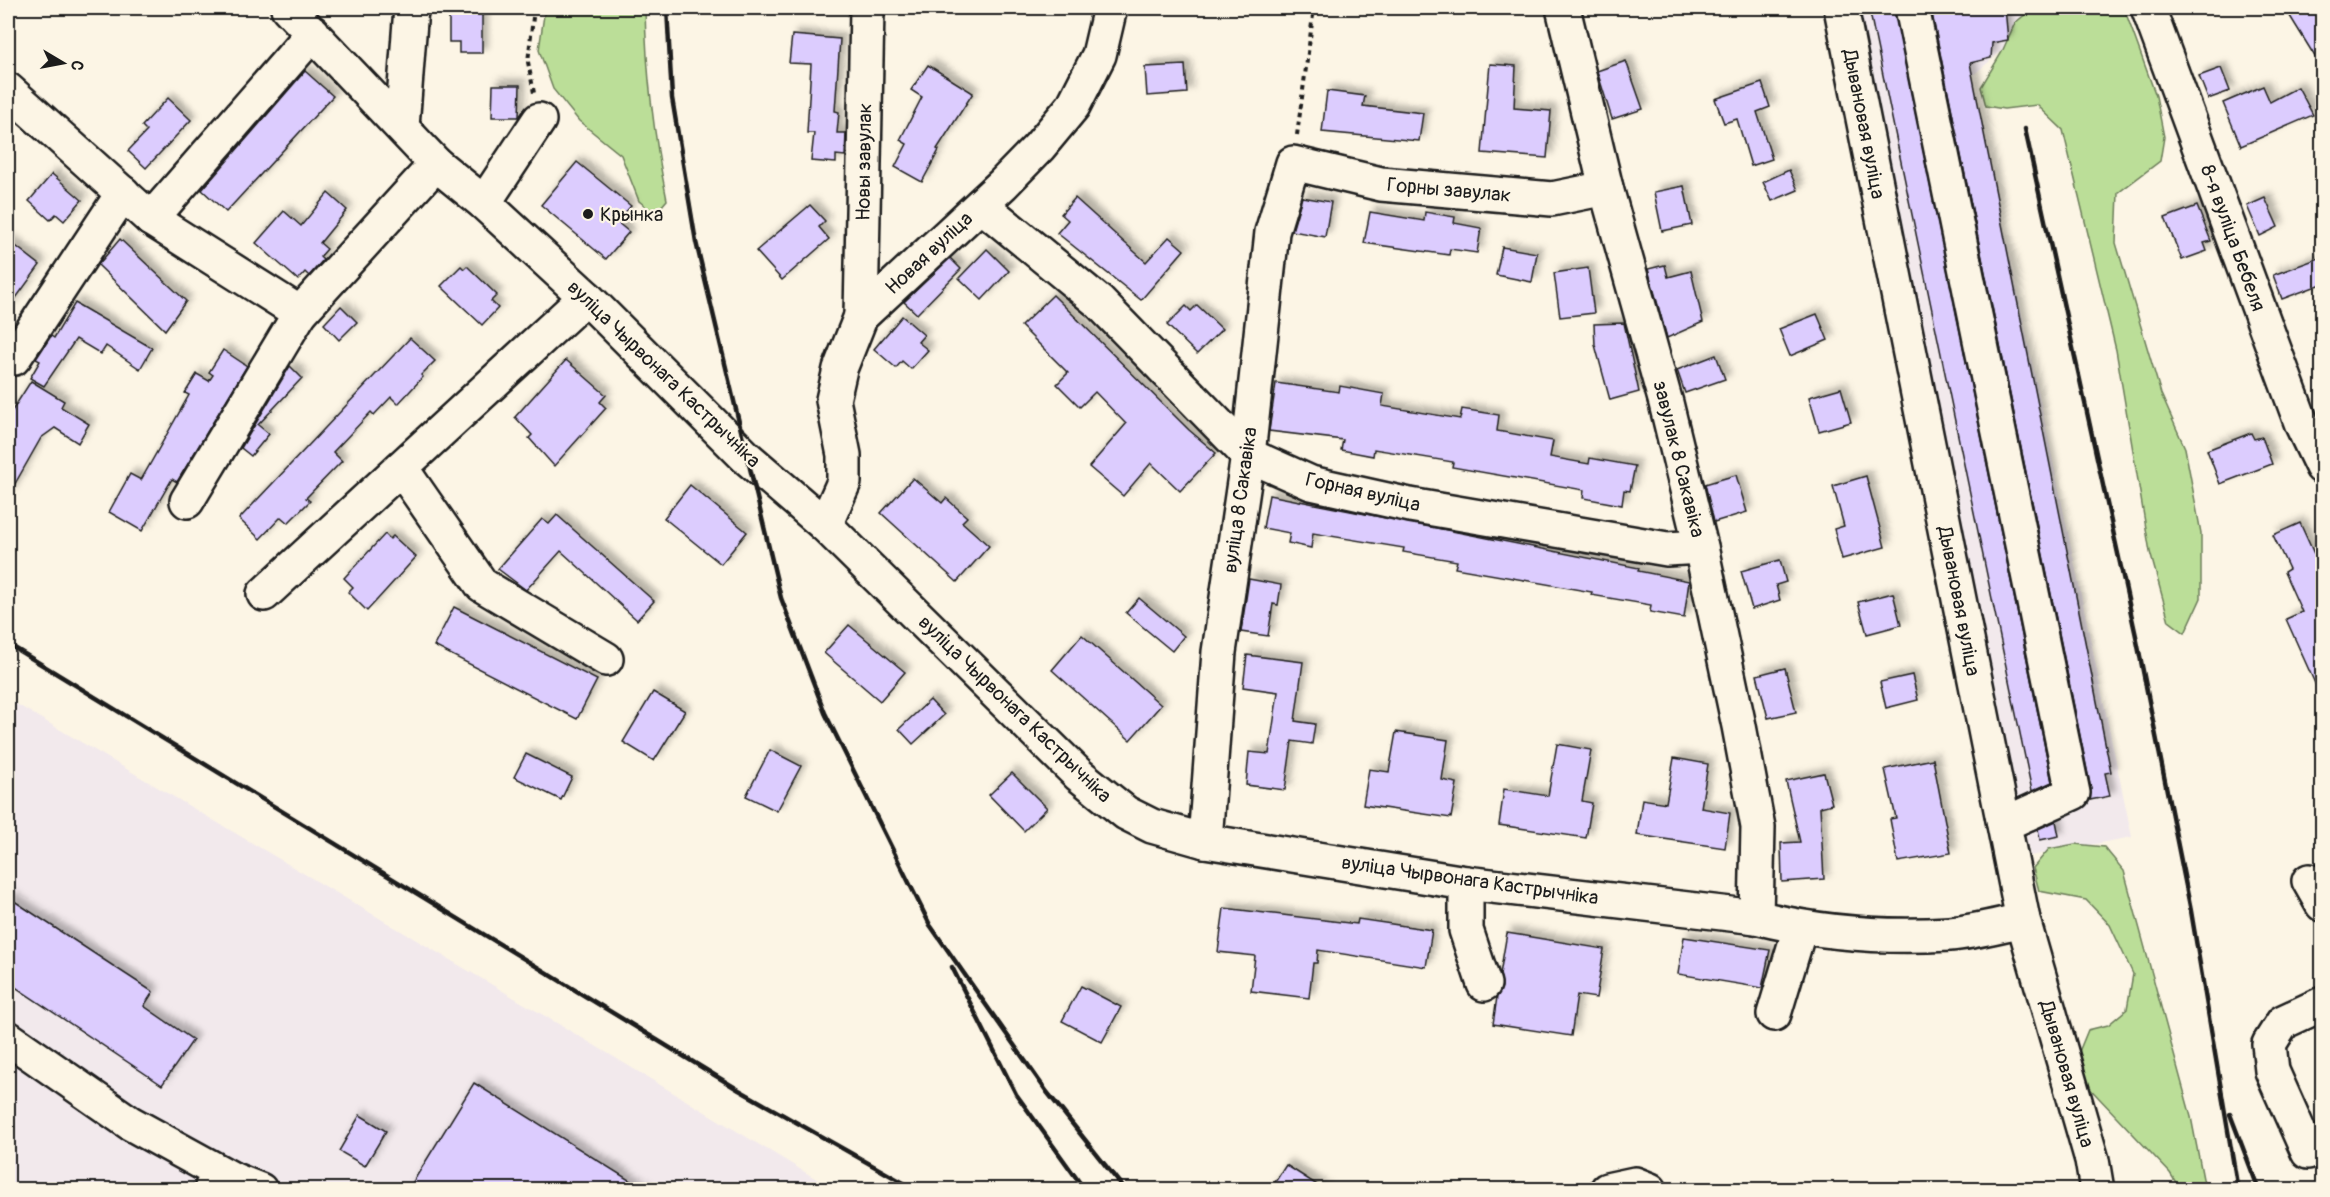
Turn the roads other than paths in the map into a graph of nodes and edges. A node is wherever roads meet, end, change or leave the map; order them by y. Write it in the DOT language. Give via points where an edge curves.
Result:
graph roads {
  1 [pos="288,8"];
  2 [pos="411,8"];
  3 [pos="867,8"];
  4 [pos="1110,8"];
  5 [pos="1563,8"];
  6 [pos="1841,8"];
  7 [pos="1912,8"];
  8 [pos="2148,8"];
  9 [pos="313,33"];
  10 [pos="8,90"];
  11 [pos="539,120"];
  12 [pos="402,127"];
  13 [pos="1293,163"];
  14 [pos="436,164"];
  15 [pos="1606,188"];
  16 [pos="123,194"];
  17 [pos="484,203"];
  18 [pos="981,205"];
  19 [pos="152,219"];
  20 [pos="586,297"];
  21 [pos="300,313"];
  22 [pos="861,316"];
  23 [pos="8,357"];
  24 [pos="2312,420"];
  25 [pos="1248,455"];
  26 [pos="2322,467"];
  27 [pos="401,468"];
  28 [pos="188,501"];
  29 [pos="825,525"];
  30 [pos="1701,547"];
  31 [pos="264,594"];
  32 [pos="606,659"];
  33 [pos="2004,824"];
  34 [pos="1205,841"];
  35 [pos="1466,883"];
  36 [pos="1756,917"];
  37 [pos="2023,920"];
  38 [pos="1800,928"];
  39 [pos="1484,984"];
  40 [pos="2322,1004"];
  41 [pos="1774,1014"];
  42 [pos="8,1038"];
  43 [pos="2308,1152"];
  44 [pos="232,1186"];
  45 [pos="1607,1190"];
  46 [pos="1650,1190"];
  47 [pos="2097,1190"];
  1 -- 9 [label="street, вуліца Чырвонага Кастрычніка"];
  2 -- 12 [label="street"];
  3 -- 22 [label="street, Новы завулак"];
  4 -- 18 [label="street, Новая вуліца" via="1099,55 1072,106 1039,147"];
  5 -- 15 [label="street, завулак 8 Сакавіка"];
  6 -- 33 [label="street, Дывановая вуліца"];
  7 -- 33 [label="street" via="2073,793"];
  8 -- 24 [label="street, 8-я вуліца Бебеля"];
  9 -- 12 [label="street, вуліца Чырвонага Кастрычніка"];
  9 -- 19 [label="street"];
  10 -- 16 [label="street"];
  11 -- 17 [label="street"];
  12 -- 14 [label="street, вуліца Чырвонага Кастрычніка"];
  13 -- 15 [label="street, Горны завулак" via="1381,184 1552,199"];
  13 -- 25 [label="street, вуліца 8 Сакавіка" via="1272,232"];
  14 -- 17 [label="street, вуліца Чырвонага Кастрычніка"];
  14 -- 21 [label="street"];
  15 -- 30 [label="street, завулак 8 Сакавіка" via="1666,403"];
  16 -- 19 [label="street"];
  16 -- 23 [label="street" via="14,358"];
  17 -- 20 [label="street, вуліца Чырвонага Кастрычніка"];
  18 -- 22 [label="street, Новая вуліца"];
  18 -- 25 [label="street, Горная вуліца" via="1099,302"];
  19 -- 21 [label="street"];
  20 -- 27 [label="street"];
  20 -- 29 [label="street, вуліца Чырвонага Кастрычніка" via="746,457"];
  21 -- 28 [label="street"];
  22 -- 29 [label="street, Новая вуліца" via="840,369 833,400 844,455 844,482"];
  24 -- 26 [label="street, 8-я вуліца Бебеля"];
  25 -- 30 [label="street, Горная вуліца" via="1311,483 1410,505 1667,549"];
  25 -- 34 [label="street, вуліца 8 Сакавіка" via="1219,652"];
  27 -- 31 [label="street"];
  27 -- 32 [label="street" via="482,585"];
  29 -- 34 [label="street, вуліца Чырвонага Кастрычніка" via="1079,775 1126,813 1152,826"];
  30 -- 36 [label="street, завулак 8 Сакавіка" via="1758,826"];
  33 -- 37 [label="street, Дывановая вуліца"];
  34 -- 35 [label="street, вуліца Чырвонага Кастрычніка"];
  35 -- 36 [label="street, вуліца Чырвонага Кастрычніка"];
  35 -- 39 [label="street" via="1466,930"];
  36 -- 38 [label="street, вуліца Чырвонага Кастрычніка"];
  37 -- 38 [label="street, вуліца Чырвонага Кастрычніка" via="1952,934"];
  37 -- 47 [label="street, Дывановая вуліца" via="2092,1160"];
  38 -- 41 [label="street"];
  40 -- 43 [label="street" via="2283,1022 2269,1044 2272,1071"];
  42 -- 44 [label="street" via="130,1123"];
  45 -- 46 [label="street" via="1635,1184"];
}
